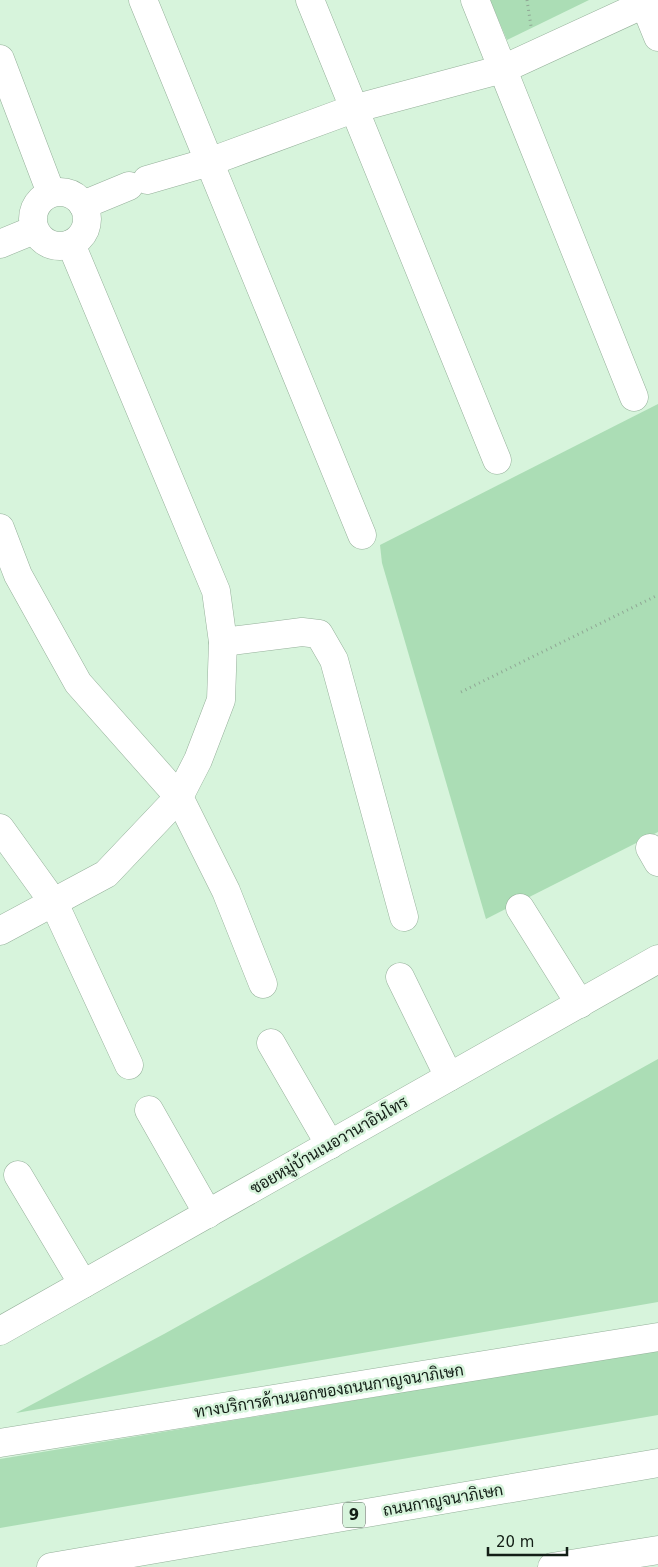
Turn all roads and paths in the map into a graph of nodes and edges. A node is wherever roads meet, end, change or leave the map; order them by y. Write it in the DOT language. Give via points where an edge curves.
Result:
graph roads {
  1 [pos="143,0"];
  2 [pos="310,0"];
  3 [pos="475,0"];
  4 [pos="649,2"];
  5 [pos="658,37"];
  6 [pos="0,59"];
  7 [pos="503,69"];
  8 [pos="354,109"];
  9 [pos="209,162"];
  10 [pos="51,194"];
  11 [pos="83,205"];
  12 [pos="34,230"];
  13 [pos="0,244"];
  14 [pos="71,244"];
  15 [pos="634,397"];
  16 [pos="497,460"];
  17 [pos="0,528"];
  18 [pos="362,534"];
  19 [pos="658,595"];
  20 [pos="223,642"];
  21 [pos="461,692"];
  22 [pos="178,798"];
  23 [pos="0,828"];
  24 [pos="54,903"];
  25 [pos="520,908"];
  26 [pos="404,917"];
  27 [pos="0,931"];
  28 [pos="658,959"];
  29 [pos="400,977"];
  30 [pos="263,984"];
  31 [pos="580,1004"];
  32 [pos="271,1043"];
  33 [pos="129,1065"];
  34 [pos="449,1077"];
  35 [pos="149,1110"];
  36 [pos="330,1145"];
  37 [pos="18,1174"];
  38 [pos="208,1214"];
  39 [pos="83,1284"];
  40 [pos="0,1331"];
  41 [pos="658,1337"];
  42 [pos="0,1444"];
  43 [pos="658,1463"];
  44 [pos="658,1550"];
  45 [pos="51,1567"];
  46 [pos="552,1567"];
  1 -- 9 [label="main road"];
  2 -- 8 [label="main road"];
  3 -- 7 [label="main road"];
  4 -- 5 [label="main road"];
  4 -- 7 [label="main road"];
  6 -- 10 [label="main road"];
  7 -- 8 [label="main road"];
  7 -- 15 [label="main road"];
  8 -- 9 [label="main road"];
  8 -- 16 [label="main road"];
  9 -- 11 [label="main road" via="138,183"];
  9 -- 18 [label="main road"];
  10 -- 11 [label="main road" via="69,194"];
  10 -- 12 [label="main road" via="37,204 33,212"];
  11 -- 14 [label="main road" via="87,222 84,231"];
  12 -- 13 [label="main road"];
  12 -- 14 [label="main road" via="46,243 54,246"];
  14 -- 20 [label="main road" via="216,591"];
  17 -- 22 [label="main road" via="18,575 78,683"];
  19 -- 21 [label="path"];
  20 -- 22 [label="main road" via="221,700 198,760"];
  20 -- 26 [label="main road" via="302,632 319,634 334,660"];
  22 -- 24 [label="main road" via="106,874"];
  22 -- 30 [label="main road" via="226,891"];
  23 -- 24 [label="main road"];
  24 -- 27 [label="main road"];
  24 -- 33 [label="main road"];
  25 -- 31 [label="main road"];
  28 -- 31 [label="main road, ซอยหมู่บ้านเนอวานาอินโทร"];
  29 -- 34 [label="main road"];
  31 -- 34 [label="main road, ซอยหมู่บ้านเนอวานาอินโทร"];
  32 -- 36 [label="main road"];
  34 -- 36 [label="main road, ซอยหมู่บ้านเนอวานาอินโทร"];
  35 -- 38 [label="main road"];
  36 -- 38 [label="main road, ซอยหมู่บ้านเนอวานาอินโทร"];
  37 -- 39 [label="main road"];
  38 -- 39 [label="main road, ซอยหมู่บ้านเนอวานาอินโทร"];
  39 -- 40 [label="main road, ซอยหมู่บ้านเนอวานาอินโทร"];
  41 -- 42 [label="main road, ทางบริการด้านนอกของถนนกาญจนาภิเษก"];
  43 -- 45 [label="main road, ถนนกาญจนาภิเษก / 9"];
  44 -- 46 [label="main road"];
}
